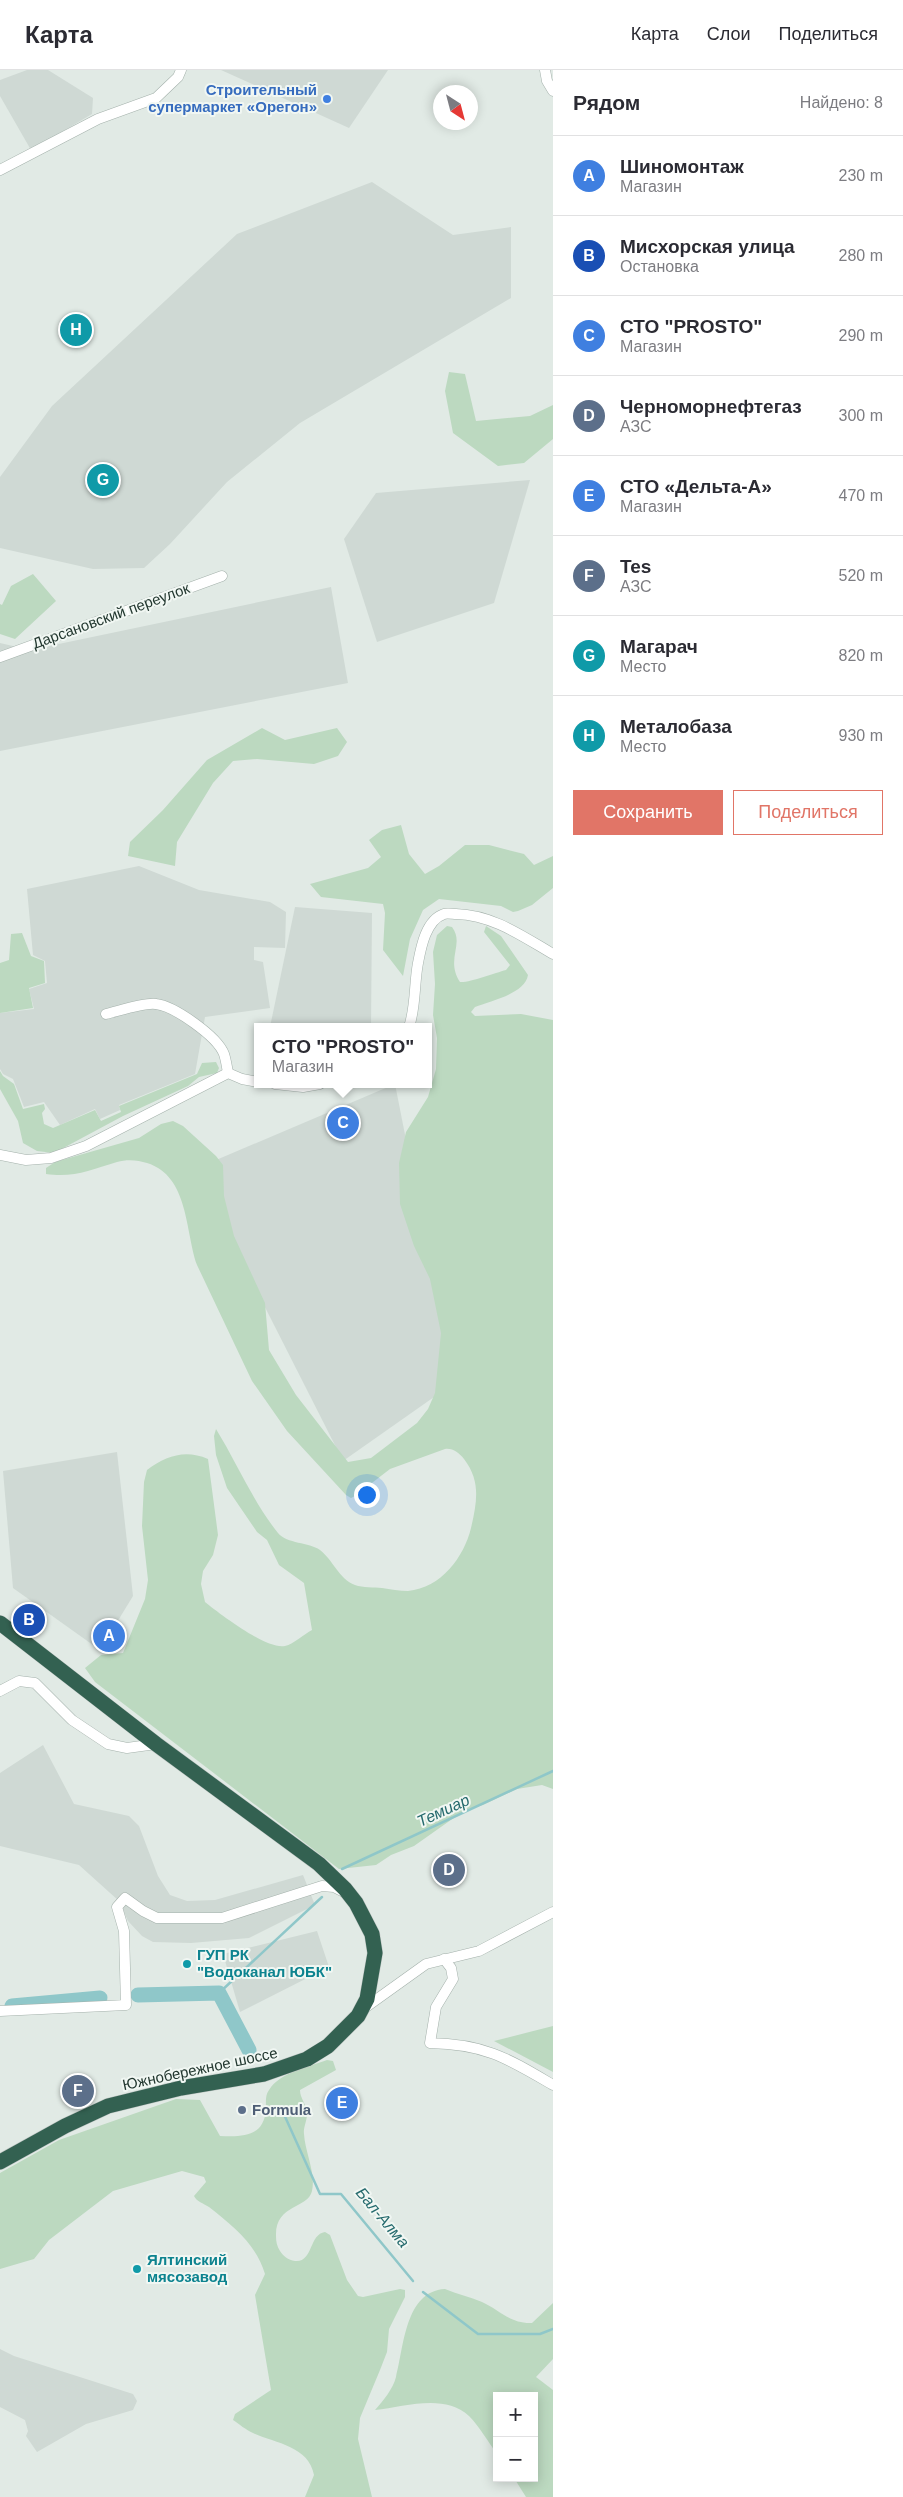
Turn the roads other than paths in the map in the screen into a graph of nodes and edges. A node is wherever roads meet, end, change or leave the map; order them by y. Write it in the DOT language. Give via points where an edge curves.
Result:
graph roads {
  1 [pos="181,70"];
  2 [pos="545,70"];
  3 [pos="553,91"];
  4 [pos="0,170"];
  5 [pos="222,576"];
  6 [pos="0,657"];
  7 [pos="553,954"];
  8 [pos="106,1014"];
  9 [pos="410,1023"];
  10 [pos="228,1073"];
  11 [pos="254,1081"];
  12 [pos="0,1155"];
  13 [pos="0,1614"];
  14 [pos="0,1623"];
  15 [pos="0,1691"];
  16 [pos="159,1740"];
  17 [pos="349,1891"];
  18 [pos="553,1912"];
  19 [pos="444,1959"];
  20 [pos="366,2006"];
  21 [pos="0,2010"];
  22 [pos="553,2085"];
  23 [pos="0,2163"];
  1 -- 4 [label="street" via="156,98 98,119"];
  2 -- 3 [label="street"];
  5 -- 6 [label="street, Дарсановский переулок"];
  7 -- 9 [label="street" via="489,919 444,914 424,937"];
  8 -- 10 [label="street" via="154,1003 167,1006 214,1040 224,1053"];
  10 -- 11 [label="street"];
  10 -- 12 [label="street" via="86,1146 51,1158 26,1160"];
  13 -- 16 [label="highway, Южнобережное шоссе"];
  14 -- 16 [label="highway, Южнобережное шоссе"];
  15 -- 16 [label="street" via="19,1681 35,1683 72,1720 108,1744 127,1748"];
  16 -- 17 [label="highway, Южнобережное шоссе"];
  17 -- 20 [label="highway, Южнобережное шоссе" via="372,1925 378,1949 378,1970"];
  17 -- 21 [label="street" via="322,1886 222,1918 172,1920 157,1918 125,1898 117,1907 124,1931 126,2005"];
  17 -- 23 [label="highway, Южнобережное шоссе" via="372,1934 375,1961 364,2006 328,2046 307,2059 264,2074 181,2088 108,2106"];
  18 -- 19 [label="street" via="480,1951"];
  19 -- 20 [label="street" via="426,1964"];
  19 -- 22 [label="street" via="451,1968 453,1979 436,2008 430,2043 454,2043 486,2050"];
  20 -- 23 [label="highway, Южнобережное шоссе" via="357,2020 329,2048 308,2060 266,2075 107,2107"];
}
